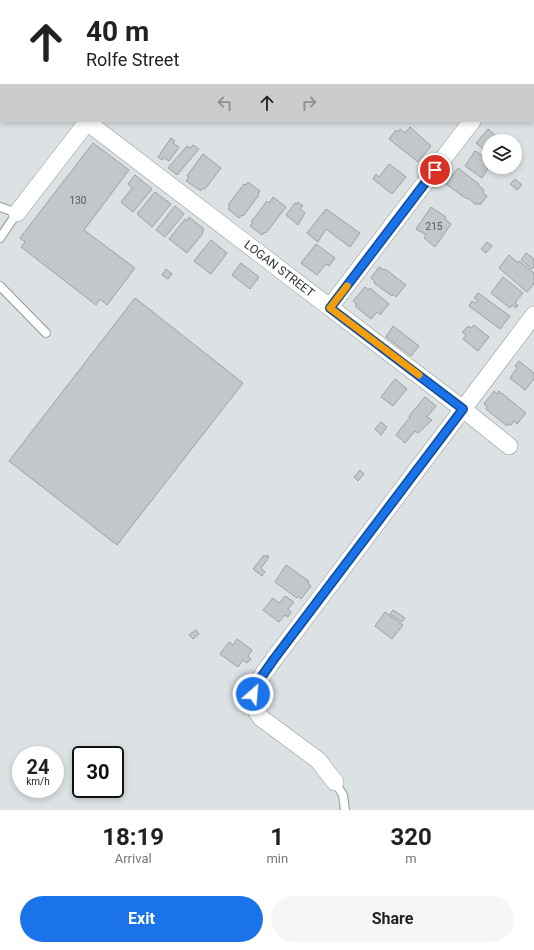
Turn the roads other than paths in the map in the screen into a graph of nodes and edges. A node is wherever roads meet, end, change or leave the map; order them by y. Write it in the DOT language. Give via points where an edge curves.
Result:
graph roads {
  1 [pos="88,122"];
  2 [pos="471,122"];
  3 [pos="0,207"];
  4 [pos="17,213"];
  5 [pos="0,238"];
  6 [pos="0,286"];
  7 [pos="330,308"];
  8 [pos="534,315"];
  9 [pos="46,333"];
  10 [pos="463,409"];
  11 [pos="509,446"];
  12 [pos="335,782"];
  13 [pos="345,810"];
  1 -- 4 [label="street"];
  1 -- 7 [label="street, LOGAN STREET"];
  2 -- 7 [label="street"];
  3 -- 4 [label="lane"];
  4 -- 5 [label="lane"];
  6 -- 9 [label="lane"];
  7 -- 10 [label="street, LOGAN STREET"];
  8 -- 10 [label="street"];
  10 -- 11 [label="street, LOGAN STREET"];
  10 -- 12 [label="street" via="255,686 254,704 261,718 318,760"];
  12 -- 13 [label="lane" via="343,795"];
}
